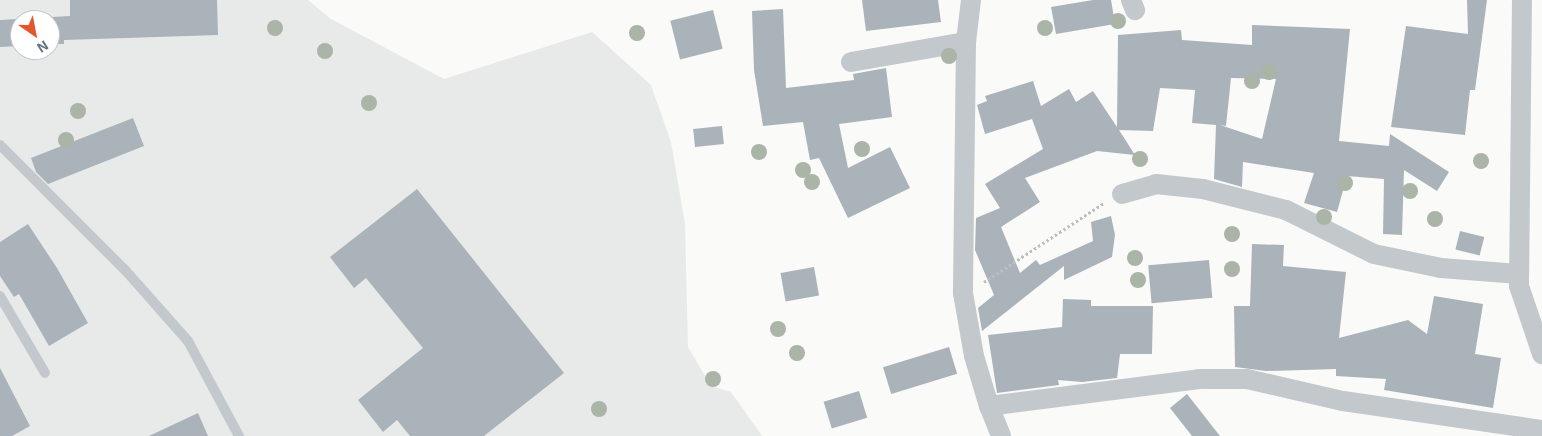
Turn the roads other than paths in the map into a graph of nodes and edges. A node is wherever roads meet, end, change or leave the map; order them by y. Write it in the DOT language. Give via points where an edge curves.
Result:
graph roads {
  1 [pos="971,0"];
  2 [pos="1522,0"];
  3 [pos="966,42"];
  4 [pos="851,62"];
  5 [pos="0,145"];
  6 [pos="1122,194"];
  7 [pos="1519,274"];
  8 [pos="0,296"];
  9 [pos="1542,354"];
  10 [pos="45,373"];
  11 [pos="989,406"];
  12 [pos="1542,430"];
  13 [pos="239,436"];
  14 [pos="1002,436"];
  1 -- 3 [label="street"];
  2 -- 7 [label="street"];
  3 -- 4 [label="street"];
  3 -- 11 [label="street" via="963,293 974,356"];
  5 -- 13 [label="lane" via="126,271 188,341"];
  6 -- 7 [label="street" via="1156,184 1204,189 1286,210 1374,254 1441,268"];
  7 -- 9 [label="street" via="1519,286"];
  8 -- 10 [label="lane"];
  11 -- 12 [label="street" via="1199,380 1247,378 1343,400"];
  11 -- 14 [label="street"];
}
